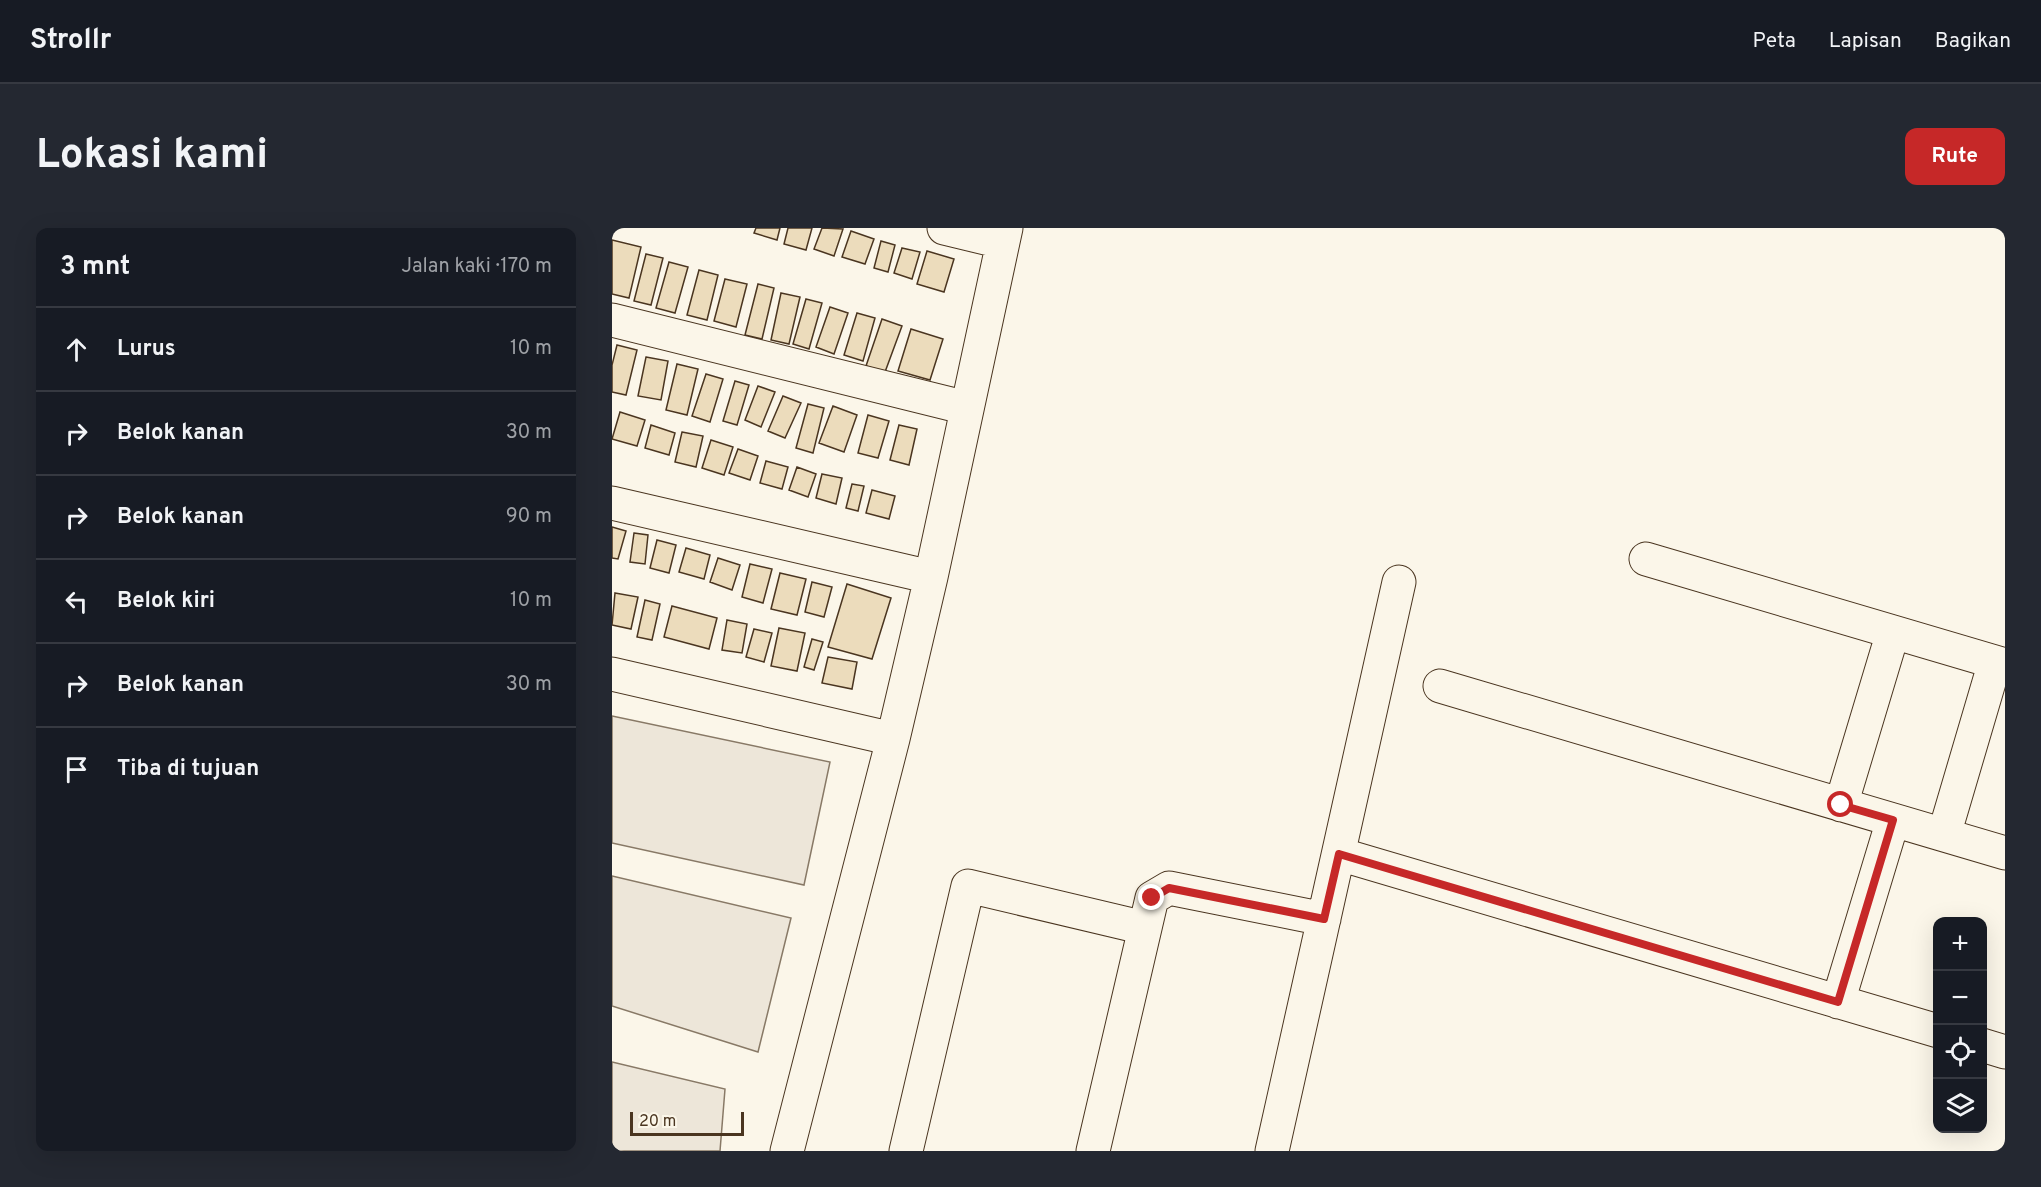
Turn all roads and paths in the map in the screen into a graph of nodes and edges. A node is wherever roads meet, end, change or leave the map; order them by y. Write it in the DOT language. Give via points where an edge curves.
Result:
graph roads {
  1 [pos="944,228"];
  2 [pos="1004,235"];
  3 [pos="612,320"];
  4 [pos="967,408"];
  5 [pos="612,503"];
  6 [pos="1646,558"];
  7 [pos="931,577"];
  8 [pos="1399,582"];
  9 [pos="1893,632"];
  10 [pos="2000,664"];
  11 [pos="612,674"];
  12 [pos="1440,686"];
  13 [pos="893,739"];
  14 [pos="1841,805"];
  15 [pos="1893,820"];
  16 [pos="1944,835"];
  17 [pos="1339,854"];
  18 [pos="2005,854"];
  19 [pos="1324,919"];
  20 [pos="1145,928"];
  21 [pos="1838,1002"];
  22 [pos="1933,1030"];
  23 [pos="1987,1046"];
  24 [pos="2005,1052"];
  25 [pos="787,1151"];
  26 [pos="906,1151"];
  27 [pos="1093,1151"];
  28 [pos="1272,1151"];
  1 -- 2 [label="street"];
  2 -- 4 [label="street"];
  3 -- 4 [label="street"];
  4 -- 7 [label="street"];
  5 -- 7 [label="street"];
  6 -- 9 [label="street"];
  7 -- 13 [label="street"];
  8 -- 17 [label="street"];
  9 -- 10 [label="street"];
  9 -- 14 [label="street"];
  10 -- 16 [label="street"];
  11 -- 13 [label="street"];
  12 -- 14 [label="street"];
  13 -- 25 [label="street"];
  14 -- 15 [label="street"];
  15 -- 16 [label="street"];
  15 -- 21 [label="street"];
  16 -- 18 [label="street"];
  17 -- 19 [label="street"];
  17 -- 21 [label="street"];
  19 -- 20 [label="street" via="1169,888 1152,898"];
  19 -- 28 [label="street"];
  20 -- 26 [label="street" via="968,886"];
  20 -- 27 [label="street"];
  21 -- 22 [label="street"];
  23 -- 24 [label="street"];
}
